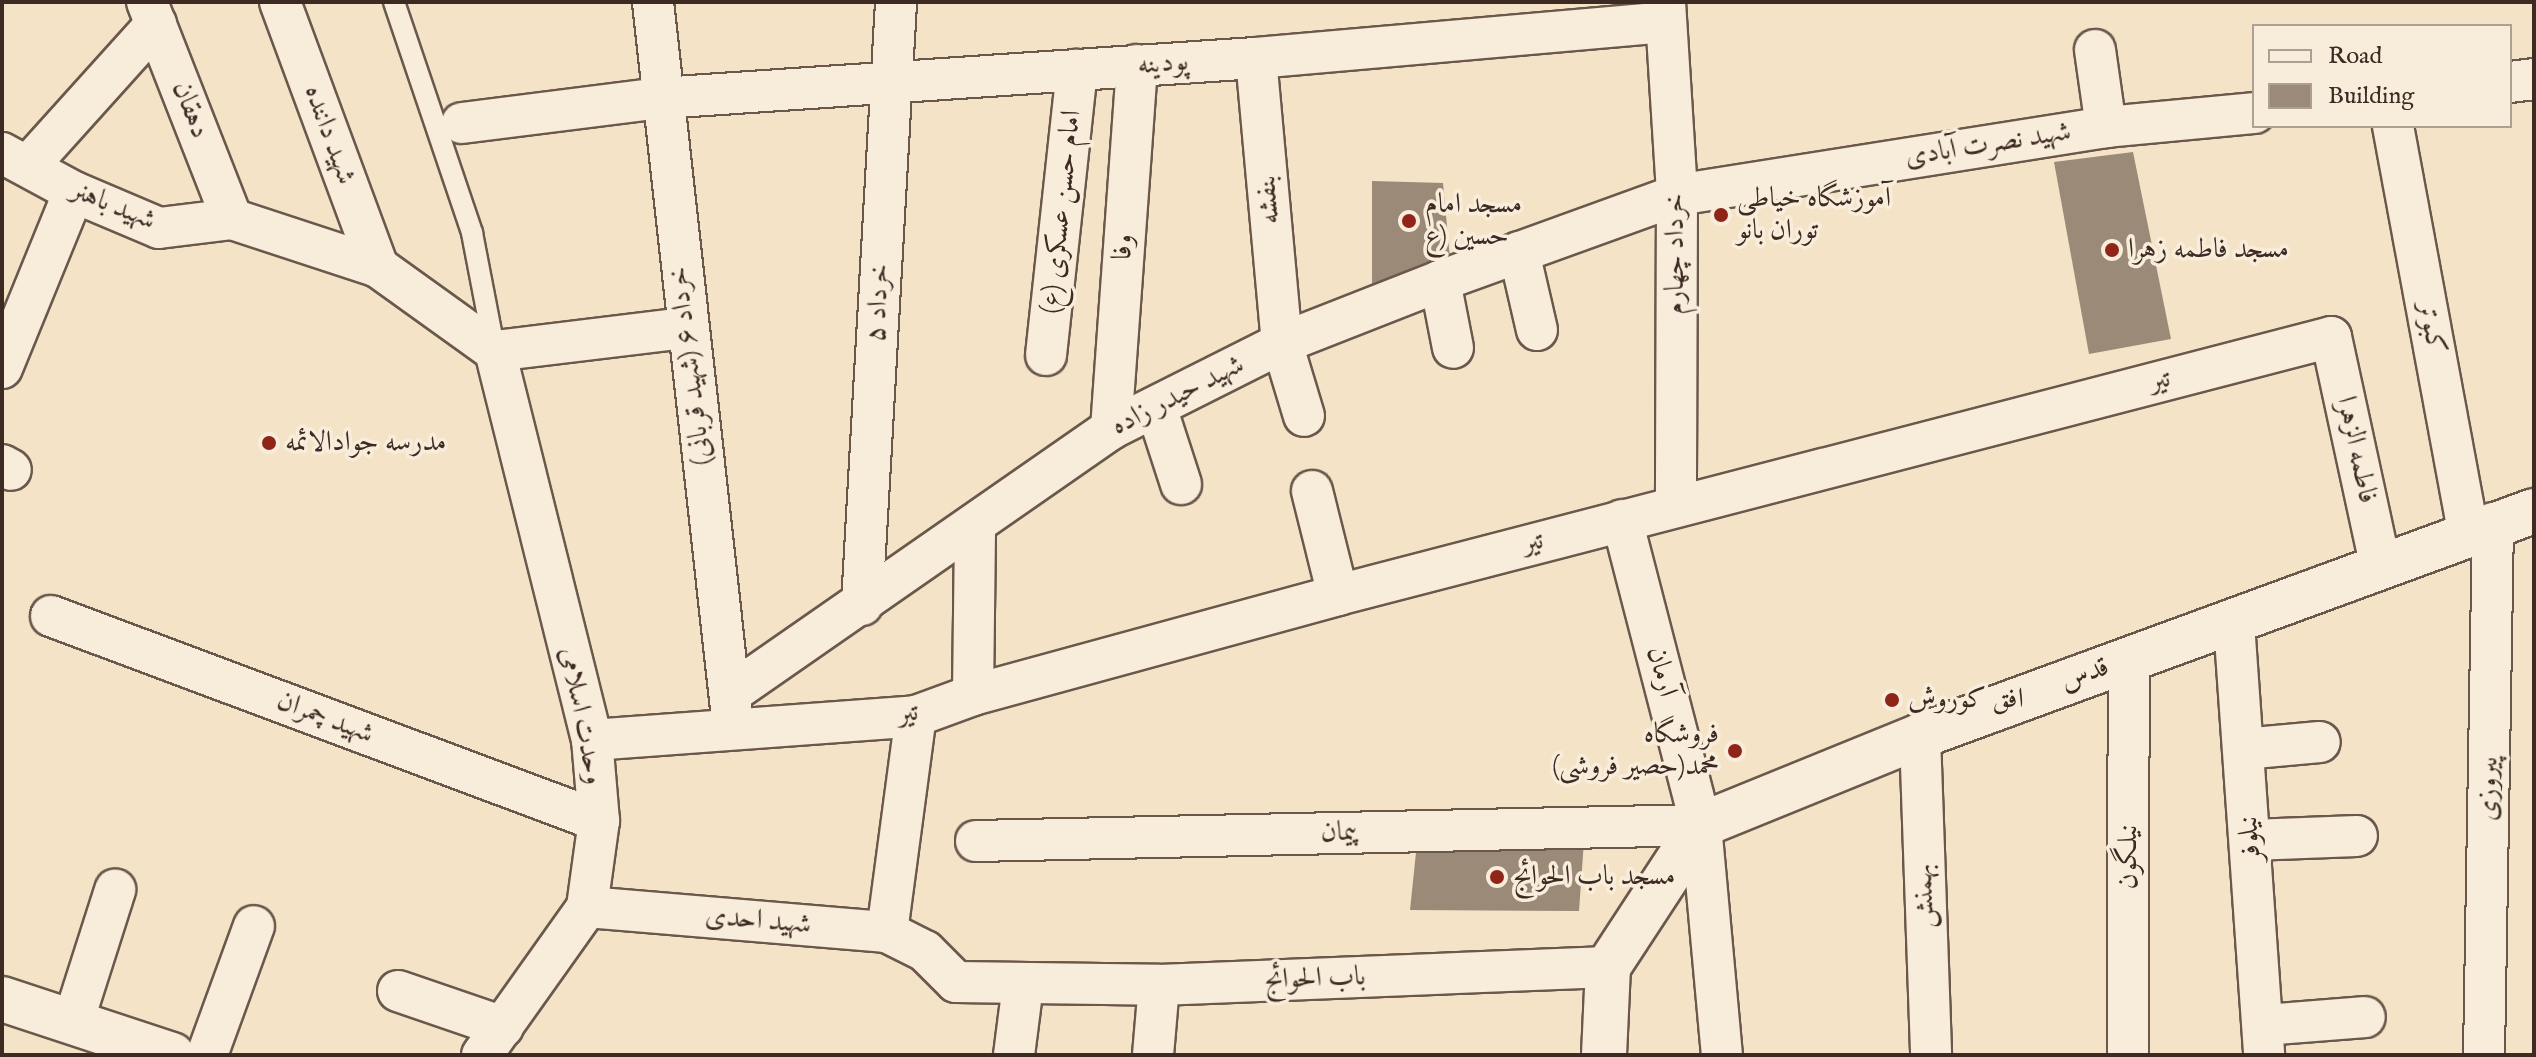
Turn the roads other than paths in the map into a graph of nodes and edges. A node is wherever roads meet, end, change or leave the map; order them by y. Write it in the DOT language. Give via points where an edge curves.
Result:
graph roads {
  1 [pos="280,2"];
  2 [pos="394,2"];
  3 [pos="653,2"];
  4 [pos="896,2"];
  5 [pos="1665,12"];
  6 [pos="151,13"];
  7 [pos="2095,50"];
  8 [pos="1256,58"];
  9 [pos="1137,65"];
  10 [pos="1077,70"];
  11 [pos="2534,79"];
  12 [pos="891,80"];
  13 [pos="2512,82"];
  14 [pos="661,98"];
  15 [pos="2252,113"];
  16 [pos="462,123"];
  17 [pos="2106,127"];
  18 [pos="2394,128"];
  19 [pos="15,159"];
  20 [pos="74,192"];
  21 [pos="1677,195"];
  22 [pos="232,219"];
  23 [pos="1519,252"];
  24 [pos="378,267"];
  25 [pos="1440,281"];
  26 [pos="686,328"];
  27 [pos="1537,330"];
  28 [pos="2331,337"];
  29 [pos="1282,343"];
  30 [pos="1453,348"];
  31 [pos="495,351"];
  32 [pos="1046,355"];
  33 [pos="2,368"];
  34 [pos="1156,407"];
  35 [pos="1304,416"];
  36 [pos="1111,429"];
  37 [pos="1181,484"];
  38 [pos="1312,491"];
  39 [pos="1676,506"];
  40 [pos="1622,520"];
  41 [pos="2499,521"];
  42 [pos="975,525"];
  43 [pos="2380,564"];
  44 [pos="1338,595"];
  45 [pos="862,605"];
  46 [pos="51,616"];
  47 [pos="2234,623"];
  48 [pos="2129,658"];
  49 [pos="973,695"];
  50 [pos="732,712"];
  51 [pos="916,716"];
  52 [pos="1920,736"];
  53 [pos="592,740"];
  54 [pos="2320,742"];
  55 [pos="2243,749"];
  56 [pos="599,821"];
  57 [pos="1701,825"];
  58 [pos="2357,836"];
  59 [pos="2251,840"];
  60 [pos="976,841"];
  61 [pos="115,890"];
  62 [pos="587,907"];
  63 [pos="254,926"];
  64 [pos="887,932"];
  65 [pos="1608,967"];
  66 [pos="1023,985"];
  67 [pos="1159,985"];
  68 [pos="398,991"];
  69 [pos="2,999"];
  70 [pos="2365,1017"];
  71 [pos="73,1022"];
  72 [pos="2264,1040"];
  73 [pos="492,1041"];
  74 [pos="172,1055"];
  75 [pos="207,1055"];
  76 [pos="1014,1055"];
  77 [pos="1153,1055"];
  78 [pos="1604,1055"];
  79 [pos="1722,1055"];
  80 [pos="1931,1055"];
  81 [pos="2128,1055"];
  82 [pos="2484,1055"];
  1 -- 24 [label="street, شهید داننده"];
  2 -- 31 [label="lane" via="472,233"];
  3 -- 14 [label="street, خرداد ۶ (شهید قربانی)"];
  4 -- 12 [label="street, خرداد ۵"];
  5 -- 8 [label="street, پودینه"];
  5 -- 21 [label="street, خرداد چهارم"];
  6 -- 19 [label="street"];
  6 -- 22 [label="street, دهقان"];
  7 -- 17 [label="street"];
  8 -- 9 [label="street, پودینه"];
  8 -- 29 [label="street, بنفشه"];
  9 -- 10 [label="street, پودینه"];
  9 -- 36 [label="street, وفا"];
  10 -- 12 [label="street, پودینه"];
  10 -- 32 [label="street, امام حسن عسکری (ع)"];
  11 -- 13 [label="street"];
  12 -- 14 [label="street, پودینه"];
  12 -- 45 [label="street, خرداد ۵"];
  14 -- 16 [label="street, پودینه"];
  14 -- 26 [label="street, خرداد ۶ (شهید قربانی)"];
  15 -- 17 [label="street, شهید نصرت آبادی"];
  17 -- 21 [label="street, شهید نصرت آبادی"];
  18 -- 41 [label="street, کبوتر"];
  19 -- 20 [label="street, شهید باهنر"];
  20 -- 22 [label="street, شهید باهنر" via="159,228"];
  20 -- 33 [label="street"];
  21 -- 23 [label="street, شهید حیدر زاده"];
  21 -- 39 [label="street, خرداد چهارم"];
  22 -- 24 [label="street"];
  23 -- 25 [label="street, شهید حیدر زاده"];
  23 -- 27 [label="street"];
  24 -- 31 [label="street"];
  25 -- 29 [label="street, شهید حیدر زاده"];
  25 -- 30 [label="street"];
  26 -- 31 [label="street"];
  26 -- 50 [label="street, خرداد ۶ (شهید قربانی)"];
  28 -- 39 [label="street, تیر"];
  28 -- 43 [label="street, فاطمه الزهرا"];
  29 -- 34 [label="street, شهید حیدر زاده"];
  29 -- 35 [label="street, بنفشه"];
  31 -- 53 [label="street, وحدت اسلامی"];
  34 -- 36 [label="street, شهید حیدر زاده"];
  34 -- 37 [label="street"];
  36 -- 42 [label="street, شهید حیدر زاده"];
  38 -- 44 [label="street"];
  39 -- 40 [label="street, تیر"];
  40 -- 44 [label="street, تیر"];
  40 -- 57 [label="street, آرمان"];
  41 -- 43 [label="street, قدس"];
  41 -- 82 [label="street, پیروزی"];
  42 -- 45 [label="street, شهید حیدر زاده"];
  42 -- 49 [label="street"];
  43 -- 47 [label="street, قدس"];
  44 -- 49 [label="street, تیر"];
  45 -- 50 [label="street, شهید حیدر زاده"];
  46 -- 56 [label="street, شهید چمران"];
  47 -- 48 [label="street, قدس"];
  47 -- 55 [label="street, نیلوفر"];
  48 -- 52 [label="street, قدس"];
  48 -- 81 [label="street, نیلگون"];
  49 -- 51 [label="street, تیر"];
  50 -- 51 [label="street, تیر"];
  50 -- 53 [label="street, تیر"];
  51 -- 64 [label="street"];
  52 -- 57 [label="street, قدس"];
  52 -- 80 [label="street, بهمنش"];
  53 -- 56 [label="street, وحدت اسلامی"];
  54 -- 55 [label="street"];
  55 -- 59 [label="street, نیلوفر"];
  56 -- 62 [label="street, وحدت اسلامی"];
  57 -- 60 [label="street, پیمان"];
  57 -- 65 [label="street"];
  57 -- 79 [label="street, آرمان"];
  58 -- 59 [label="street"];
  59 -- 72 [label="street, نیلوفر"];
  61 -- 71 [label="street"];
  62 -- 64 [label="street, شهید احدی"];
  62 -- 73 [label="street, وحدت اسلامی"];
  63 -- 75 [label="street"];
  64 -- 66 [label="street, شهید احدی" via="925,951 956,982"];
  65 -- 67 [label="street, باب الحوائج"];
  65 -- 78 [label="street"];
  66 -- 67 [label="street, باب الحوائج"];
  66 -- 76 [label="street"];
  67 -- 77 [label="street"];
  68 -- 73 [label="street"];
  69 -- 71 [label="street"];
  70 -- 72 [label="street"];
  71 -- 74 [label="street"];
}
